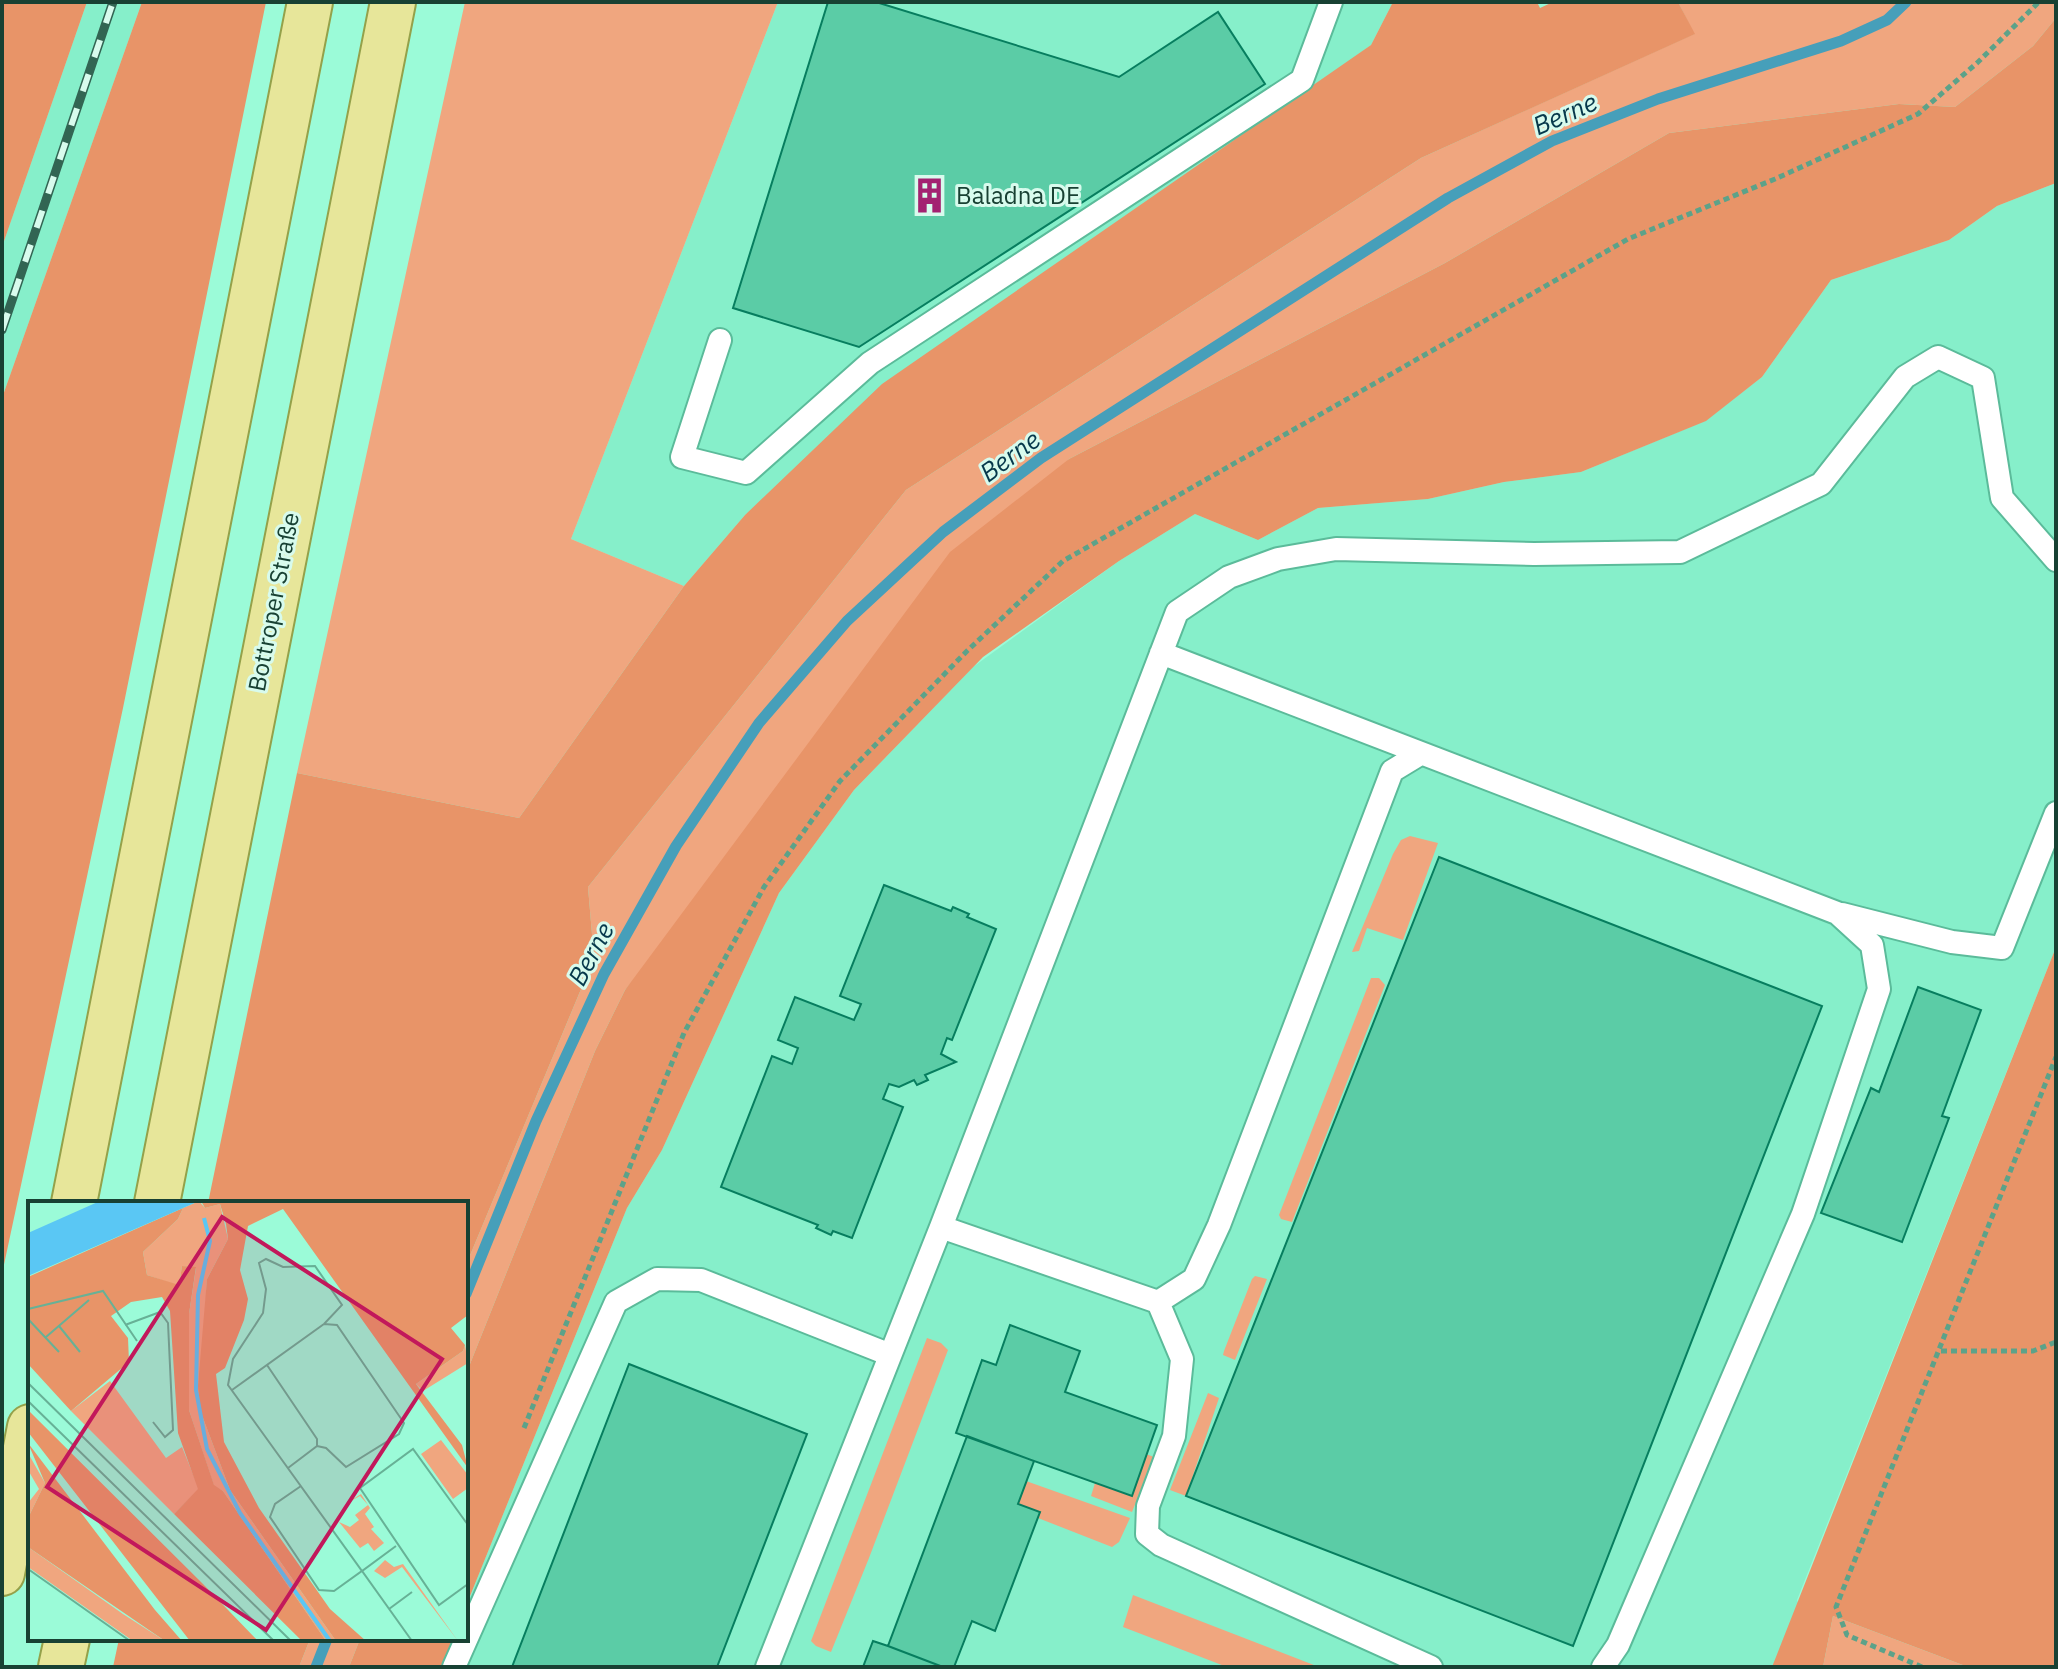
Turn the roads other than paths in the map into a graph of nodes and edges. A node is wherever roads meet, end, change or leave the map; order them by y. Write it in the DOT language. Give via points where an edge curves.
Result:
graph roads {
  1 [pos="310,2"];
  2 [pos="393,2"];
  3 [pos="1331,2"];
  4 [pos="720,340"];
  5 [pos="2056,560"];
  6 [pos="1161,653"];
  7 [pos="1420,754"];
  8 [pos="2056,813"];
  9 [pos="1837,913"];
  10 [pos="74,1201"];
  11 [pos="157,1201"];
  12 [pos="941,1227"];
  13 [pos="1158,1302"];
  14 [pos="888,1354"];
  15 [pos="28,1437"];
  16 [pos="2,1573"];
  17 [pos="468,1635"];
  18 [pos="67,1641"];
  19 [pos="466,1641"];
  20 [pos="61,1667"];
  21 [pos="454,1667"];
  22 [pos="767,1667"];
  23 [pos="1431,1667"];
  24 [pos="1603,1667"];
  1 -- 10 [label="main road"];
  2 -- 11 [label="main road, Bottroper Straße"];
  3 -- 4 [label="lane" via="1302,80 870,363 746,473 682,457"];
  5 -- 6 [label="lane" via="2002,498 1983,378 1938,357 1905,377 1821,484 1680,552 1336,549 1278,559 1229,577 1177,612"];
  6 -- 7 [label="lane"];
  6 -- 12 [label="lane"];
  7 -- 9 [label="lane"];
  7 -- 13 [label="lane" via="1392,771 1194,1279"];
  8 -- 9 [label="lane" via="2002,948 1952,942"];
  9 -- 24 [label="lane" via="1872,945 1879,989 1803,1214 1618,1645"];
  12 -- 13 [label="lane"];
  12 -- 14 [label="lane"];
  13 -- 23 [label="lane" via="1182,1359 1174,1436 1148,1506 1147,1534 1161,1545"];
  14 -- 17 [label="lane" via="701,1280 657,1279 616,1302"];
  14 -- 22 [label="lane"];
  15 -- 16 [label="main road"];
  18 -- 20 [label="main road"];
  19 -- 21 [label="lane"];
}
